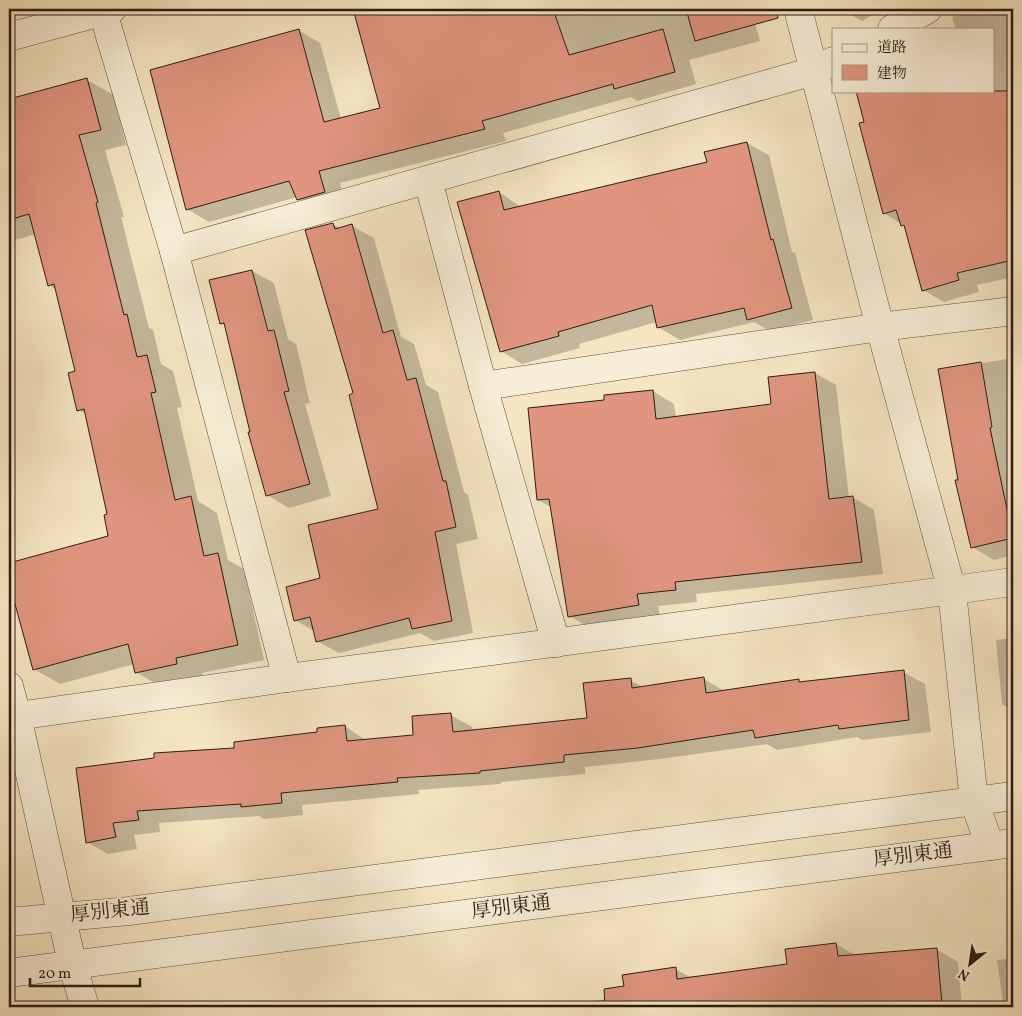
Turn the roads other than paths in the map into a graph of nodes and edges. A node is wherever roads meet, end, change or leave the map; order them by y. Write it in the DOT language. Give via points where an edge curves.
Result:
graph roads {
  1 [pos="798,9"];
  2 [pos="928,9"];
  3 [pos="105,10"];
  4 [pos="894,28"];
  5 [pos="9,37"];
  6 [pos="824,66"];
  7 [pos="428,180"];
  8 [pos="174,252"];
  9 [pos="1013,311"];
  10 [pos="880,327"];
  11 [pos="483,386"];
  12 [pos="1013,582"];
  13 [pos="952,591"];
  14 [pos="556,642"];
  15 [pos="287,678"];
  16 [pos="9,686"];
  17 [pos="18,716"];
  18 [pos="1013,796"];
  19 [pos="974,801"];
  20 [pos="1001,844"];
  21 [pos="62,917"];
  22 [pos="11,922"];
  23 [pos="72,963"];
  24 [pos="14,972"];
  25 [pos="85,1007"];
  1 -- 6 [label="street"];
  2 -- 4 [label="street"];
  3 -- 5 [label="street"];
  3 -- 8 [label="street"];
  6 -- 7 [label="street"];
  6 -- 10 [label="street"];
  7 -- 8 [label="street"];
  7 -- 11 [label="street"];
  8 -- 15 [label="street"];
  9 -- 10 [label="street"];
  10 -- 11 [label="street"];
  10 -- 13 [label="street"];
  11 -- 14 [label="street"];
  12 -- 13 [label="street"];
  13 -- 14 [label="street"];
  13 -- 19 [label="street"];
  14 -- 15 [label="street"];
  15 -- 17 [label="street"];
  16 -- 17 [label="street"];
  17 -- 21 [label="street"];
  18 -- 19 [label="street, 厚別東通"];
  19 -- 20 [label="street"];
  19 -- 21 [label="street, 厚別東通" via="129,911"];
  20 -- 23 [label="street, 厚別東通"];
  21 -- 22 [label="street, 厚別東通"];
  21 -- 23 [label="street"];
  23 -- 24 [label="street, 厚別東通"];
  23 -- 25 [label="street"];
}
